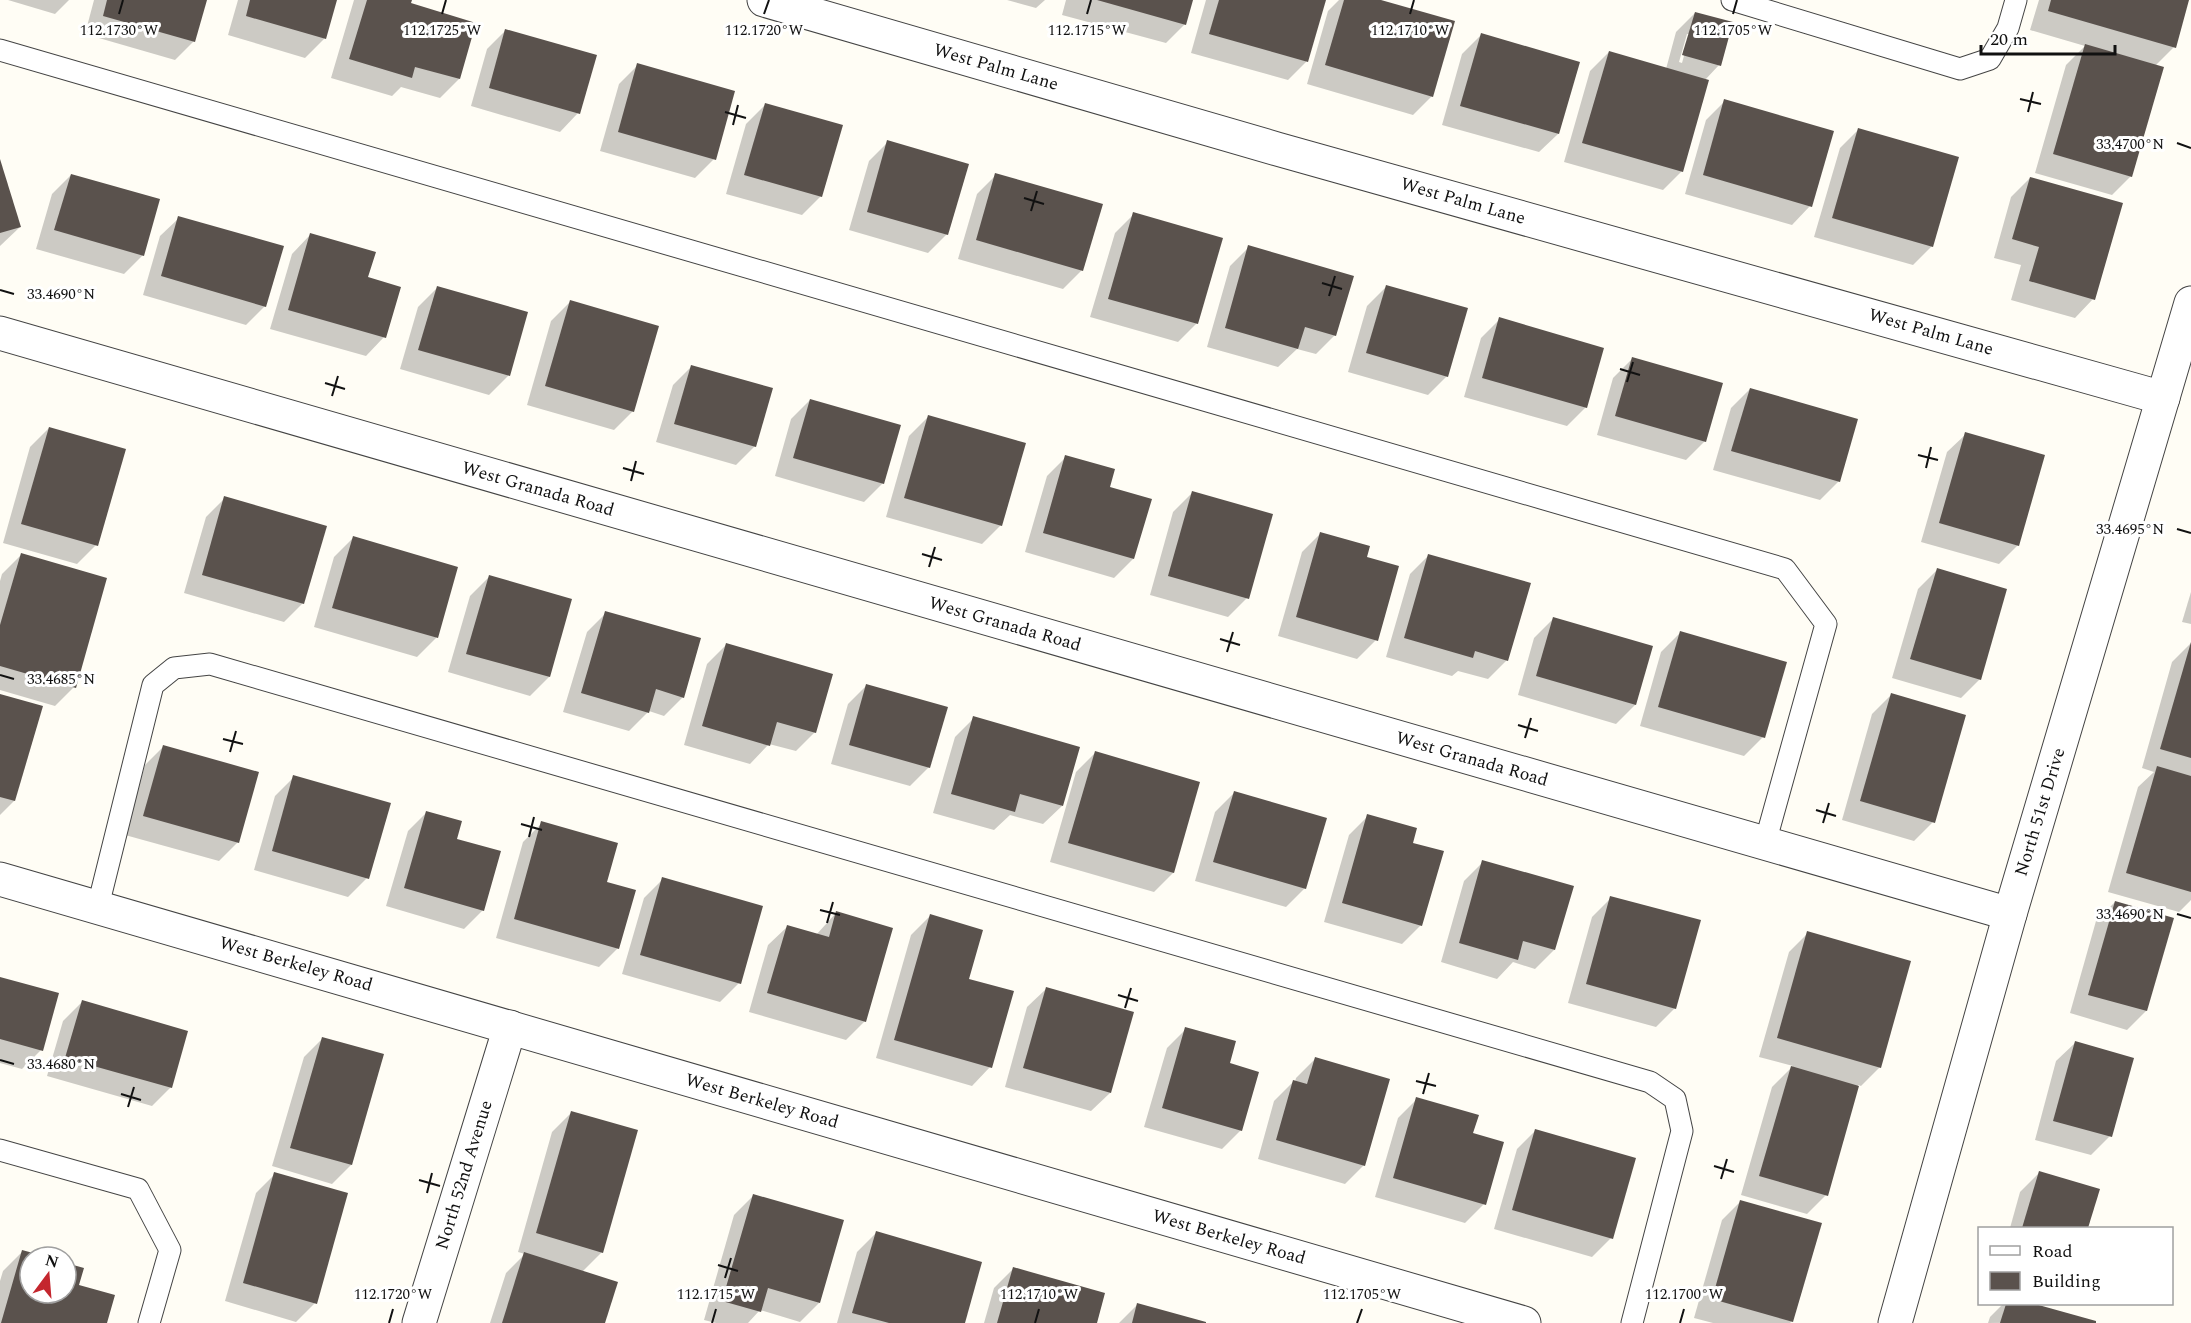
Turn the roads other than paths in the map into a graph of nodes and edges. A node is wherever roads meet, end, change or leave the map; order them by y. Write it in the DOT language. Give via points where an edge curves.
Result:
graph roads {
  1 [pos="764,0"];
  2 [pos="1732,0"];
  3 [pos="2016,0"];
  4 [pos="0,50"];
  5 [pos="2191,303"];
  6 [pos="0,333"];
  7 [pos="2163,398"];
  8 [pos="1765,843"];
  9 [pos="0,879"];
  10 [pos="98,906"];
  11 [pos="2010,914"];
  12 [pos="510,1027"];
  13 [pos="0,1150"];
  14 [pos="149,1323"];
  15 [pos="419,1323"];
  16 [pos="1524,1323"];
  17 [pos="1632,1323"];
  18 [pos="1895,1323"];
  1 -- 7 [label="street, West Palm Lane"];
  2 -- 3 [label="lane" via="1960,69 1990,59 2008,28"];
  4 -- 8 [label="lane" via="1785,569 1827,624"];
  5 -- 7 [label="street, North 51st Drive"];
  6 -- 8 [label="street, West Granada Road"];
  7 -- 11 [label="street, North 51st Drive"];
  8 -- 11 [label="street, West Granada Road"];
  9 -- 10 [label="street, West Berkeley Road"];
  10 -- 12 [label="street, West Berkeley Road"];
  10 -- 17 [label="lane" via="153,685 174,668 210,664 1650,1082 1675,1099 1682,1131"];
  11 -- 18 [label="street, North 51st Drive"];
  12 -- 15 [label="street, North 52nd Avenue"];
  12 -- 16 [label="street, West Berkeley Road"];
  13 -- 14 [label="lane" via="138,1190 170,1250"];
}
